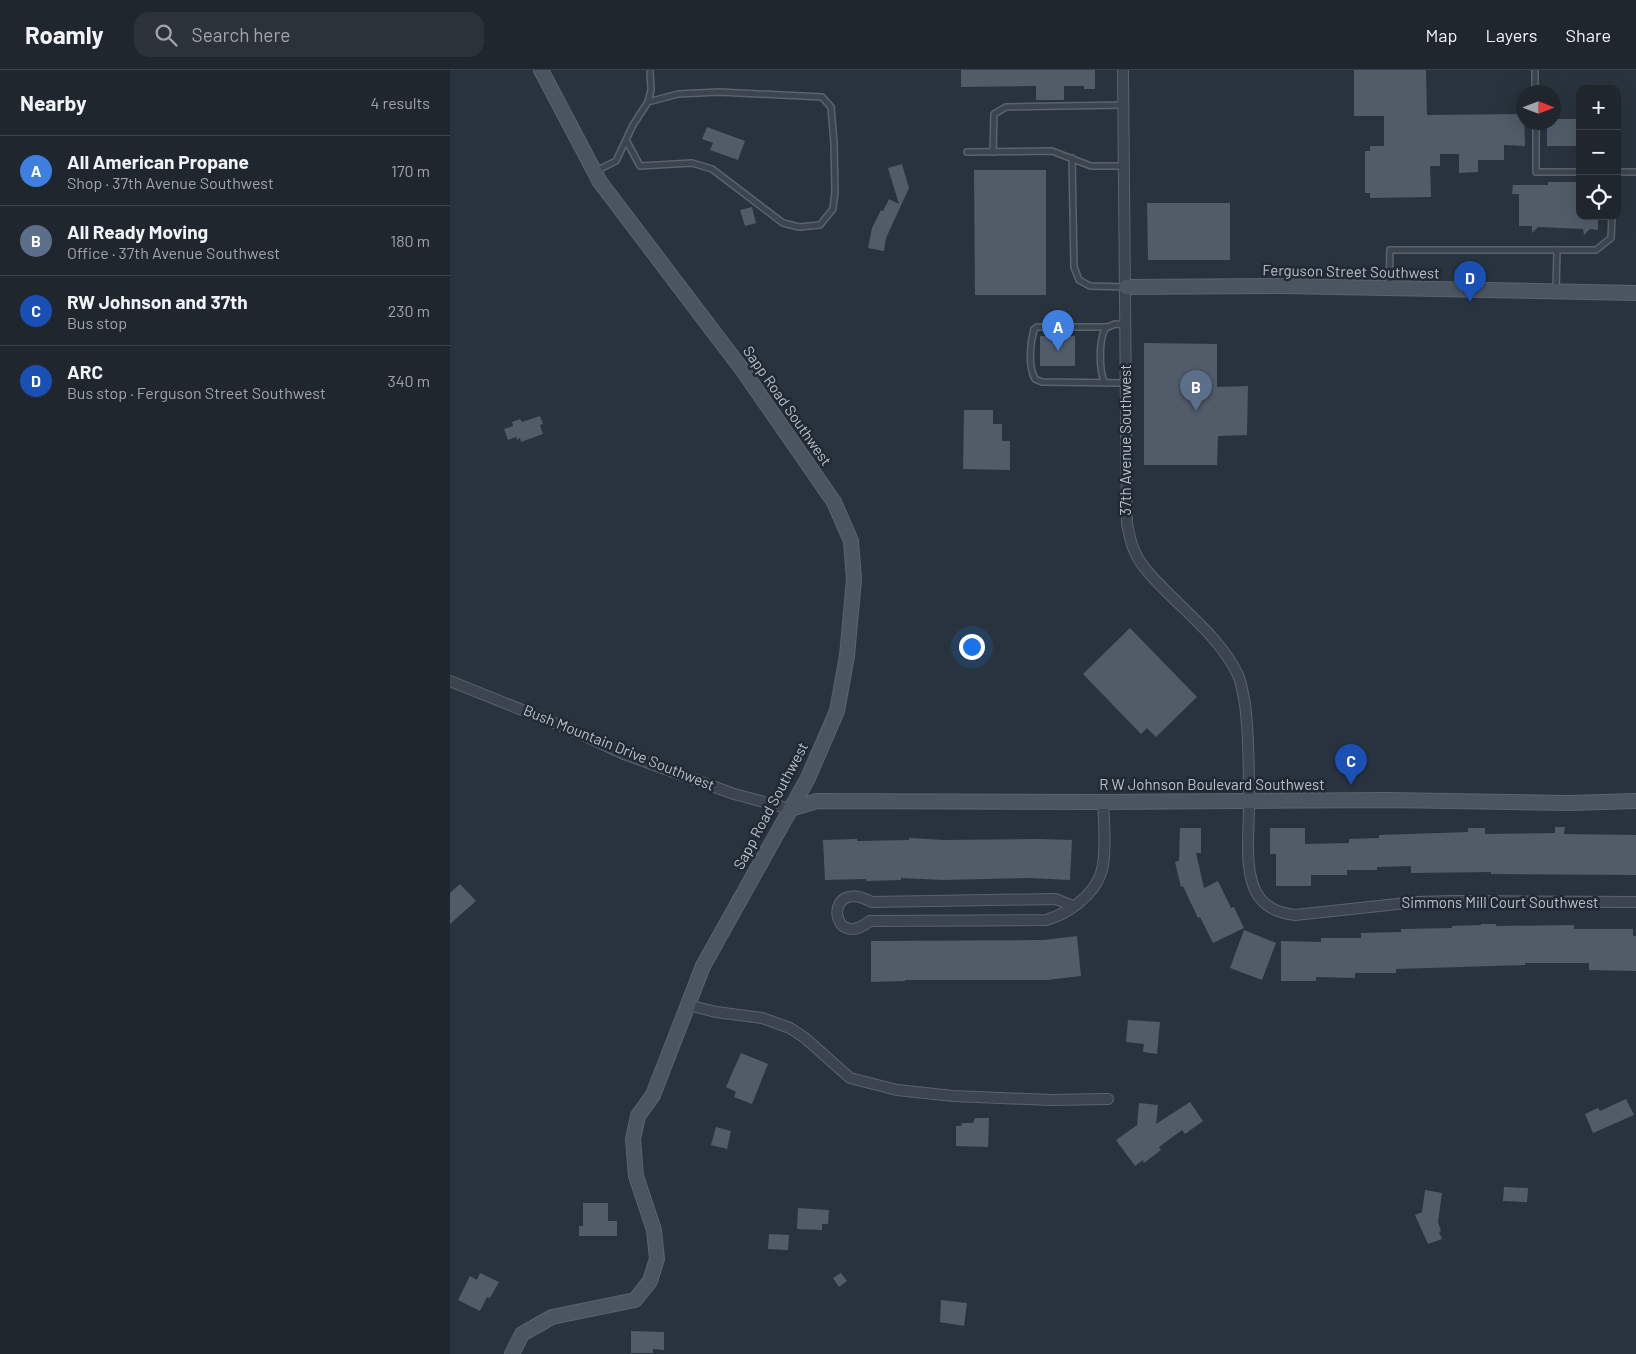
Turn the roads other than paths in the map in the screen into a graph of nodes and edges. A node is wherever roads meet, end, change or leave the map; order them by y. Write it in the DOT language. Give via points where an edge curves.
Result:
graph roads {
  1 [pos="541,70"];
  2 [pos="650,70"];
  3 [pos="1123,70"];
  4 [pos="1535,70"];
  5 [pos="1535,85"];
  6 [pos="648,102"];
  7 [pos="1123,105"];
  8 [pos="1536,130"];
  9 [pos="626,140"];
  10 [pos="967,152"];
  11 [pos="993,152"];
  12 [pos="1072,158"];
  13 [pos="1123,166"];
  14 [pos="595,171"];
  15 [pos="1576,172"];
  16 [pos="1621,172"];
  17 [pos="1636,172"];
  18 [pos="1612,220"];
  19 [pos="1557,250"];
  20 [pos="1126,287"];
  21 [pos="1388,289"];
  22 [pos="1556,292"];
  23 [pos="1636,293"];
  24 [pos="1125,325"];
  25 [pos="1108,327"];
  26 [pos="1105,383"];
  27 [pos="1126,383"];
  28 [pos="450,681"];
  29 [pos="1249,801"];
  30 [pos="1636,801"];
  31 [pos="1103,802"];
  32 [pos="790,809"];
  33 [pos="1636,902"];
  34 [pos="1073,906"];
  35 [pos="688,1005"];
  36 [pos="1108,1099"];
  37 [pos="512,1354"];
  1 -- 14 [label="street, Sapp Road Southwest"];
  2 -- 6 [label="lane"];
  3 -- 7 [label="street, 37th Avenue Southwest"];
  4 -- 5 [label="lane"];
  6 -- 9 [label="lane"];
  6 -- 9 [label="lane" via="678,94 711,92 822,97 831,107 835,182 833,209 820,225 799,227 783,223 712,169 692,163 640,166"];
  7 -- 11 [label="lane" via="1006,107 994,114"];
  7 -- 13 [label="street, 37th Avenue Southwest"];
  8 -- 15 [label="lane" via="1536,172"];
  9 -- 14 [label="lane" via="616,161"];
  10 -- 11 [label="lane"];
  11 -- 12 [label="lane" via="1052,151"];
  12 -- 13 [label="lane" via="1091,166"];
  12 -- 20 [label="lane" via="1074,267 1079,280 1090,286"];
  13 -- 20 [label="street, 37th Avenue Southwest"];
  14 -- 32 [label="street, Sapp Road Southwest" via="790,437 834,502 851,541 854,579 848,646 836,711 808,778"];
  16 -- 17 [label="lane"];
  18 -- 19 [label="lane" via="1611,238 1596,250"];
  19 -- 21 [label="lane" via="1390,250"];
  19 -- 22 [label="lane"];
  20 -- 21 [label="street, Ferguson Street Southwest"];
  20 -- 24 [label="street, 37th Avenue Southwest"];
  21 -- 22 [label="street, Ferguson Street Southwest"];
  22 -- 23 [label="street, Ferguson Street Southwest"];
  24 -- 25 [label="lane"];
  24 -- 27 [label="street, 37th Avenue Southwest"];
  25 -- 26 [label="lane" via="1101,340 1101,374"];
  25 -- 26 [label="lane" via="1037,327 1031,342 1035,380"];
  26 -- 27 [label="lane"];
  27 -- 29 [label="street, 37th Avenue Southwest" via="1125,509 1130,539 1146,570 1212,639 1238,676 1245,706"];
  28 -- 32 [label="street, Bush Mountain Drive Southwest" via="624,754 734,794"];
  29 -- 30 [label="street, R W Johnson Boulevard Southwest"];
  29 -- 31 [label="street, R W Johnson Boulevard Southwest"];
  29 -- 33 [label="street, Simmons Mill Court Southwest" via="1250,876 1258,896 1278,912 1311,914 1379,905 1454,901"];
  31 -- 32 [label="street, R W Johnson Boulevard Southwest" via="817,801"];
  31 -- 34 [label="street" via="1101,872 1090,890"];
  32 -- 35 [label="street, Sapp Road Southwest" via="704,966"];
  34 -- 34 [label="street" via="1056,899 872,902 851,896 843,899 836,909 841,925 852,929 870,921 1046,920 1058,917"];
  35 -- 36 [label="street" via="762,1018 790,1028 850,1078 897,1090 1051,1100"];
  35 -- 37 [label="street, Sapp Road Southwest" via="653,1095 638,1116 633,1139 636,1176 654,1230 657,1259 650,1280 635,1300 552,1317 522,1334"];
}
